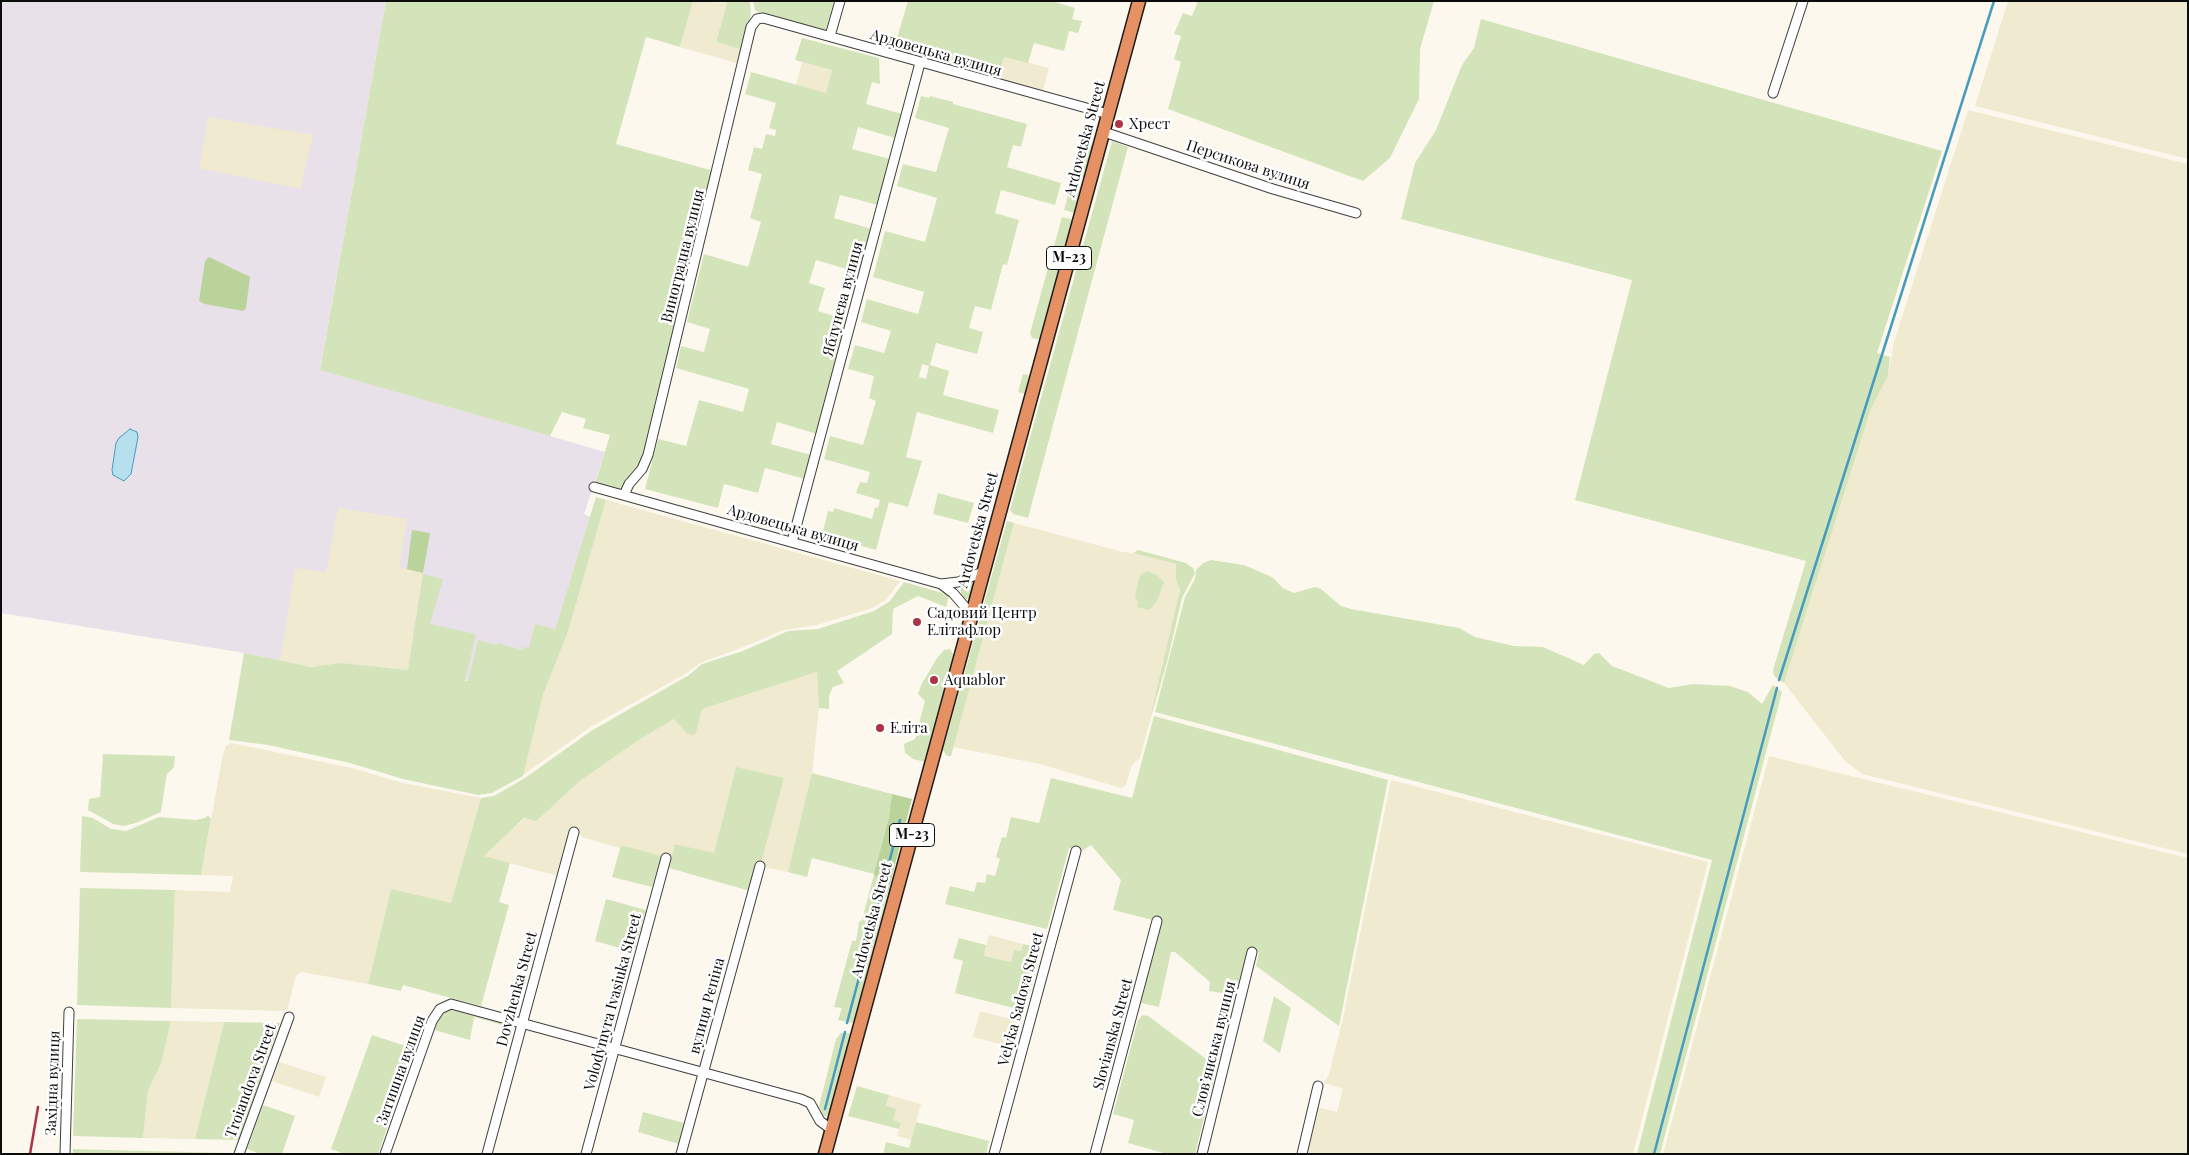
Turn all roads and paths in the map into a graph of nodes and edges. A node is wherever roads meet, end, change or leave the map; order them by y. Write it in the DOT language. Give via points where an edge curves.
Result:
graph roads {
  1 [pos="840,1"];
  2 [pos="1139,1"];
  3 [pos="1802,1"];
  4 [pos="757,19"];
  5 [pos="830,36"];
  6 [pos="920,63"];
  7 [pos="1773,93"];
  8 [pos="1108,114"];
  9 [pos="1104,132"];
  10 [pos="1356,213"];
  11 [pos="594,486"];
  12 [pos="624,495"];
  13 [pos="792,541"];
  14 [pos="983,572"];
  15 [pos="940,584"];
  16 [pos="972,616"];
  17 [pos="574,832"];
  18 [pos="1076,851"];
  19 [pos="666,858"];
  20 [pos="760,866"];
  21 [pos="1157,921"];
  22 [pos="1252,952"];
  23 [pos="69,1012"];
  24 [pos="288,1017"];
  25 [pos="522,1023"];
  26 [pos="614,1048"];
  27 [pos="703,1072"];
  28 [pos="1318,1086"];
  29 [pos="832,1130"];
  30 [pos="65,1154"];
  31 [pos="239,1154"];
  32 [pos="385,1154"];
  33 [pos="487,1154"];
  34 [pos="586,1154"];
  35 [pos="681,1154"];
  36 [pos="825,1154"];
  37 [pos="994,1154"];
  38 [pos="1095,1154"];
  39 [pos="1202,1154"];
  40 [pos="1302,1154"];
  1 -- 5 [label="street"];
  2 -- 8 [label="highway, Ardovetska Street / М-23"];
  3 -- 7 [label="street"];
  4 -- 5 [label="street, Ардовецька вулиця"];
  4 -- 12 [label="street, Виноградна вулиця" via="751,27 648,455"];
  5 -- 6 [label="street, Ардовецька вулиця"];
  6 -- 8 [label="street, Ардовецька вулиця"];
  6 -- 13 [label="street, Яблунева вулиця"];
  8 -- 9 [label="highway, Ardovetska Street / М-23"];
  9 -- 10 [label="street, Персикова вулиця" via="1273,189"];
  9 -- 14 [label="highway, Ardovetska Street / М-23"];
  11 -- 12 [label="street, Ардовецька вулиця"];
  12 -- 13 [label="street, Ардовецька вулиця"];
  13 -- 15 [label="street, Ардовецька вулиця"];
  14 -- 15 [label="street, Ардовецька вулиця" via="958,582"];
  14 -- 16 [label="highway, Ardovetska Street / М-23"];
  15 -- 16 [label="street" via="953,593"];
  16 -- 29 [label="highway, Ardovetska Street / М-23"];
  17 -- 25 [label="street, Dovzhenka Street"];
  18 -- 37 [label="street, Velyka Sadova Street"];
  19 -- 26 [label="street, Volodymyra Ivasiuka Street"];
  20 -- 27 [label="street, вулиця Рєпіна"];
  21 -- 38 [label="street, Slovianska Street"];
  22 -- 39 [label="street, Словʼянська вулиця"];
  23 -- 30 [label="street, Західна вулиця"];
  24 -- 31 [label="street, Troiandova Street"];
  25 -- 26 [label="street"];
  25 -- 32 [label="street, Затишна вулиця" via="451,1004 440,1009 432,1021"];
  25 -- 33 [label="street, Dovzhenka Street"];
  26 -- 27 [label="street"];
  26 -- 34 [label="street, Volodymyra Ivasiuka Street"];
  27 -- 29 [label="street" via="806,1101 824,1126"];
  27 -- 35 [label="street, вулиця Рєпіна"];
  28 -- 40 [label="street"];
  29 -- 36 [label="highway, Ardovetska Street / М-23"];
}
